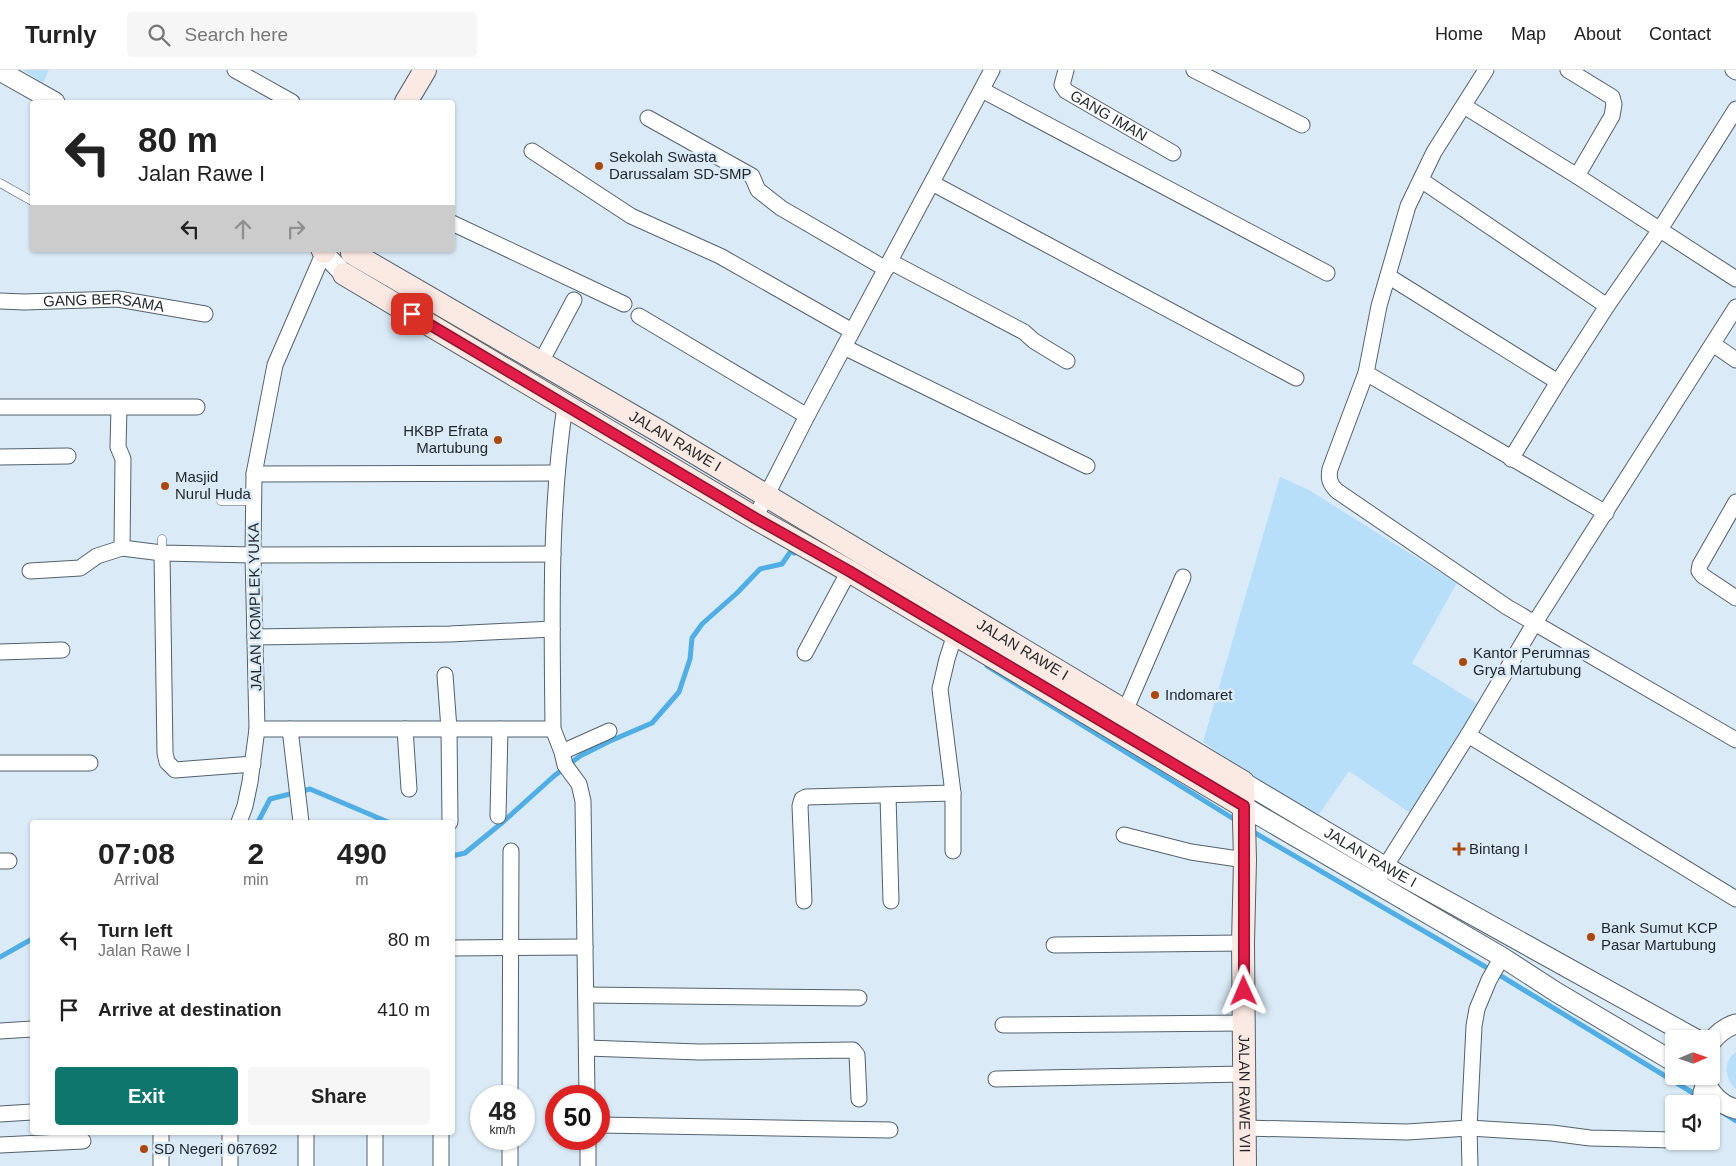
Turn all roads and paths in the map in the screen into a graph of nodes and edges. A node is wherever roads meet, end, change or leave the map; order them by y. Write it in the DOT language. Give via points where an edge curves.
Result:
graph roads {
  1 [pos="235,70"];
  2 [pos="425,70"];
  3 [pos="992,70"];
  4 [pos="1066,70"];
  5 [pos="1194,70"];
  6 [pos="1486,70"];
  7 [pos="1568,70"];
  8 [pos="1733,70"];
  9 [pos="0,71"];
  10 [pos="1736,72"];
  11 [pos="982,90"];
  12 [pos="51,100"];
  13 [pos="288,100"];
  14 [pos="407,100"];
  15 [pos="1464,106"];
  16 [pos="1736,109"];
  17 [pos="648,118"];
  18 [pos="1302,125"];
  19 [pos="532,151"];
  20 [pos="1173,153"];
  21 [pos="1577,176"];
  22 [pos="1421,180"];
  23 [pos="0,183"];
  24 [pos="932,183"];
  25 [pos="30,200"];
  26 [pos="455,224"];
  27 [pos="1659,231"];
  28 [pos="323,252"];
  29 [pos="325,252"];
  30 [pos="348,263"];
  31 [pos="888,265"];
  32 [pos="1327,273"];
  33 [pos="1388,276"];
  34 [pos="1736,279"];
  35 [pos="574,300"];
  36 [pos="0,301"];
  37 [pos="624,304"];
  38 [pos="1607,306"];
  39 [pos="1736,307"];
  40 [pos="206,314"];
  41 [pos="639,316"];
  42 [pos="852,331"];
  43 [pos="1713,344"];
  44 [pos="844,347"];
  45 [pos="1736,360"];
  46 [pos="1067,361"];
  47 [pos="541,362"];
  48 [pos="1366,373"];
  49 [pos="1296,378"];
  50 [pos="1558,382"];
  51 [pos="565,406"];
  52 [pos="198,407"];
  53 [pos="0,408"];
  54 [pos="119,408"];
  55 [pos="807,416"];
  56 [pos="68,456"];
  57 [pos="0,457"];
  58 [pos="1511,459"];
  59 [pos="1087,466"];
  60 [pos="557,472"];
  61 [pos="254,474"];
  62 [pos="766,496"];
  63 [pos="221,501"];
  64 [pos="254,501"];
  65 [pos="1736,502"];
  66 [pos="1606,514"];
  67 [pos="755,518"];
  68 [pos="162,546"];
  69 [pos="122,548"];
  70 [pos="553,554"];
  71 [pos="253,555"];
  72 [pos="30,572"];
  73 [pos="1183,577"];
  74 [pos="846,578"];
  75 [pos="1736,598"];
  76 [pos="1534,624"];
  77 [pos="552,629"];
  78 [pos="954,634"];
  79 [pos="255,637"];
  80 [pos="62,650"];
  81 [pos="0,652"];
  82 [pos="806,652"];
  83 [pos="445,675"];
  84 [pos="1125,711"];
  85 [pos="256,729"];
  86 [pos="290,729"];
  87 [pos="405,729"];
  88 [pos="449,729"];
  89 [pos="500,729"];
  90 [pos="553,729"];
  91 [pos="609,731"];
  92 [pos="1468,736"];
  93 [pos="1736,740"];
  94 [pos="563,759"];
  95 [pos="0,763"];
  96 [pos="90,763"];
  97 [pos="253,764"];
  98 [pos="1243,782"];
  99 [pos="409,789"];
  100 [pos="953,793"];
  101 [pos="888,796"];
  102 [pos="498,816"];
  103 [pos="240,820"];
  104 [pos="301,820"];
  105 [pos="450,820"];
  106 [pos="1244,820"];
  107 [pos="1124,835"];
  108 [pos="511,851"];
  109 [pos="953,851"];
  110 [pos="1244,860"];
  111 [pos="1384,866"];
  112 [pos="1374,883"];
  113 [pos="1736,899"];
  114 [pos="804,901"];
  115 [pos="891,901"];
  116 [pos="1243,943"];
  117 [pos="1054,946"];
  118 [pos="510,947"];
  119 [pos="585,947"];
  120 [pos="455,948"];
  121 [pos="1496,967"];
  122 [pos="586,995"];
  123 [pos="859,998"];
  124 [pos="1244,1023"];
  125 [pos="1736,1024"];
  126 [pos="1003,1025"];
  127 [pos="30,1030"];
  128 [pos="1680,1030"];
  129 [pos="0,1031"];
  130 [pos="1720,1032"];
  131 [pos="586,1048"];
  132 [pos="1665,1057"];
  133 [pos="1244,1074"];
  134 [pos="996,1079"];
  135 [pos="510,1085"];
  136 [pos="587,1085"];
  137 [pos="1702,1088"];
  138 [pos="859,1099"];
  139 [pos="1736,1109"];
  140 [pos="30,1112"];
  141 [pos="0,1114"];
  142 [pos="610,1125"];
  143 [pos="1245,1128"];
  144 [pos="1469,1128"];
  145 [pos="890,1130"];
  146 [pos="161,1135"];
  147 [pos="230,1135"];
  148 [pos="306,1135"];
  149 [pos="375,1135"];
  150 [pos="441,1135"];
  151 [pos="1665,1140"];
  152 [pos="83,1141"];
  153 [pos="0,1144"];
  154 [pos="510,1150"];
  155 [pos="588,1150"];
  156 [pos="161,1166"];
  157 [pos="230,1166"];
  158 [pos="306,1166"];
  159 [pos="375,1166"];
  160 [pos="441,1166"];
  161 [pos="510,1166"];
  162 [pos="588,1166"];
  163 [pos="1245,1166"];
  164 [pos="1470,1166"];
  1 -- 13 [label="street"];
  2 -- 14 [label="main road"];
  3 -- 11 [label="street"];
  4 -- 20 [label="street, GANG IMAN" via="1062,85 1066,91"];
  5 -- 18 [label="street"];
  6 -- 15 [label="street"];
  7 -- 21 [label="street" via="1605,91 1614,104 1612,116"];
  8 -- 10 [label="street"];
  9 -- 12 [label="street"];
  11 -- 24 [label="street"];
  11 -- 32 [label="street"];
  15 -- 21 [label="street"];
  15 -- 22 [label="street" via="1434,152"];
  16 -- 27 [label="street"];
  17 -- 31 [label="street" via="752,176 758,190 781,208"];
  19 -- 42 [label="street" via="631,216 720,256"];
  21 -- 27 [label="street"];
  22 -- 33 [label="street" via="1408,206"];
  22 -- 38 [label="street"];
  23 -- 25 [label="lane"];
  24 -- 31 [label="street"];
  24 -- 49 [label="street"];
  26 -- 37 [label="street"];
  27 -- 34 [label="street"];
  27 -- 38 [label="street"];
  28 -- 61 [label="street, JALAN KOMPLEK YUKA" via="275,366"];
  29 -- 30 [label="street"];
  30 -- 47 [label="main road, JALAN RAWE I"];
  30 -- 51 [label="main road, JALAN RAWE I"];
  31 -- 42 [label="street"];
  31 -- 46 [label="street" via="1024,332"];
  33 -- 48 [label="street"];
  33 -- 50 [label="street"];
  35 -- 47 [label="street"];
  36 -- 40 [label="street, GANG BERSAMA" via="118,300"];
  38 -- 50 [label="street"];
  39 -- 43 [label="street"];
  41 -- 55 [label="street"];
  42 -- 44 [label="street"];
  43 -- 45 [label="street"];
  43 -- 66 [label="street"];
  44 -- 55 [label="street"];
  44 -- 59 [label="street"];
  47 -- 62 [label="main road, JALAN RAWE I"];
  48 -- 58 [label="street"];
  48 -- 76 [label="street" via="1330,469 1330,484"];
  50 -- 58 [label="street"];
  51 -- 60 [label="street"];
  51 -- 67 [label="main road, JALAN RAWE I"];
  52 -- 54 [label="street"];
  53 -- 54 [label="street"];
  54 -- 69 [label="street" via="118,447 123,459"];
  55 -- 62 [label="street"];
  56 -- 57 [label="street"];
  58 -- 66 [label="street"];
  60 -- 61 [label="street"];
  60 -- 70 [label="street"];
  61 -- 64 [label="street, JALAN KOMPLEK YUKA"];
  62 -- 67 [label="street"];
  62 -- 84 [label="main road, JALAN RAWE I"];
  63 -- 64 [label="lane"];
  64 -- 71 [label="street, JALAN KOMPLEK YUKA"];
  65 -- 75 [label="street" via="1699,571"];
  66 -- 76 [label="street"];
  67 -- 74 [label="main road, JALAN RAWE I"];
  68 -- 69 [label="street"];
  68 -- 71 [label="street"];
  68 -- 97 [label="street" via="167,762 175,770"];
  69 -- 72 [label="street" via="97,556 80,568"];
  70 -- 71 [label="street"];
  70 -- 77 [label="street"];
  71 -- 79 [label="street, JALAN KOMPLEK YUKA"];
  73 -- 84 [label="street"];
  74 -- 78 [label="main road, JALAN RAWE I"];
  74 -- 82 [label="street"];
  76 -- 92 [label="street"];
  76 -- 93 [label="street"];
  77 -- 79 [label="street"];
  77 -- 90 [label="street"];
  78 -- 100 [label="street" via="940,689"];
  78 -- 106 [label="main road, JALAN RAWE I"];
  79 -- 85 [label="street, JALAN KOMPLEK YUKA"];
  80 -- 81 [label="street"];
  83 -- 88 [label="street"];
  84 -- 98 [label="main road, JALAN RAWE I"];
  85 -- 86 [label="street"];
  85 -- 97 [label="street, JALAN KOMPLEK YUKA"];
  86 -- 87 [label="street"];
  86 -- 104 [label="street"];
  87 -- 88 [label="street"];
  87 -- 99 [label="street"];
  88 -- 89 [label="street"];
  88 -- 105 [label="street"];
  89 -- 90 [label="street"];
  89 -- 102 [label="street"];
  90 -- 94 [label="street"];
  91 -- 94 [label="street"];
  92 -- 111 [label="street"];
  92 -- 113 [label="street"];
  94 -- 119 [label="street" via="579,784 583,801"];
  95 -- 96 [label="street"];
  97 -- 103 [label="street, JALAN KOMPLEK YUKA"];
  98 -- 106 [label="main road, JALAN RAWE VII"];
  98 -- 111 [label="street, JALAN RAWE I"];
  100 -- 101 [label="street"];
  100 -- 109 [label="street"];
  101 -- 114 [label="street" via="806,797 800,800"];
  101 -- 115 [label="street"];
  106 -- 110 [label="main road, JALAN RAWE VII"];
  106 -- 112 [label="street, JALAN RAWE I"];
  107 -- 110 [label="street" via="1191,852"];
  108 -- 118 [label="street"];
  110 -- 116 [label="main road, JALAN RAWE VII"];
  111 -- 112 [label="street"];
  111 -- 128 [label="street, JALAN RAWE I"];
  112 -- 121 [label="street, JALAN RAWE I"];
  116 -- 117 [label="street"];
  116 -- 124 [label="main road, JALAN RAWE VII"];
  118 -- 119 [label="street"];
  118 -- 120 [label="street"];
  118 -- 135 [label="street"];
  119 -- 122 [label="street"];
  121 -- 132 [label="street, JALAN RAWE I" via="1556,992"];
  121 -- 144 [label="street" via="1477,1008"];
  122 -- 123 [label="street"];
  122 -- 131 [label="street"];
  124 -- 126 [label="street"];
  124 -- 133 [label="main road, JALAN RAWE VII"];
  125 -- 130 [label="street"];
  127 -- 129 [label="street"];
  131 -- 136 [label="street"];
  131 -- 138 [label="street" via="699,1052 853,1050"];
  133 -- 134 [label="street"];
  133 -- 143 [label="main road, JALAN RAWE VII"];
  137 -- 139 [label="street"];
  140 -- 141 [label="street"];
  142 -- 145 [label="street"];
  143 -- 144 [label="street" via="1390,1132"];
  143 -- 163 [label="main road, JALAN RAWE VII"];
  144 -- 151 [label="street" via="1590,1138"];
  144 -- 164 [label="street"];
  146 -- 156 [label="street"];
  147 -- 157 [label="street"];
  148 -- 158 [label="street"];
  149 -- 159 [label="street"];
  150 -- 160 [label="street"];
  152 -- 153 [label="street"];
  154 -- 161 [label="street"];
  155 -- 162 [label="street"];
}
